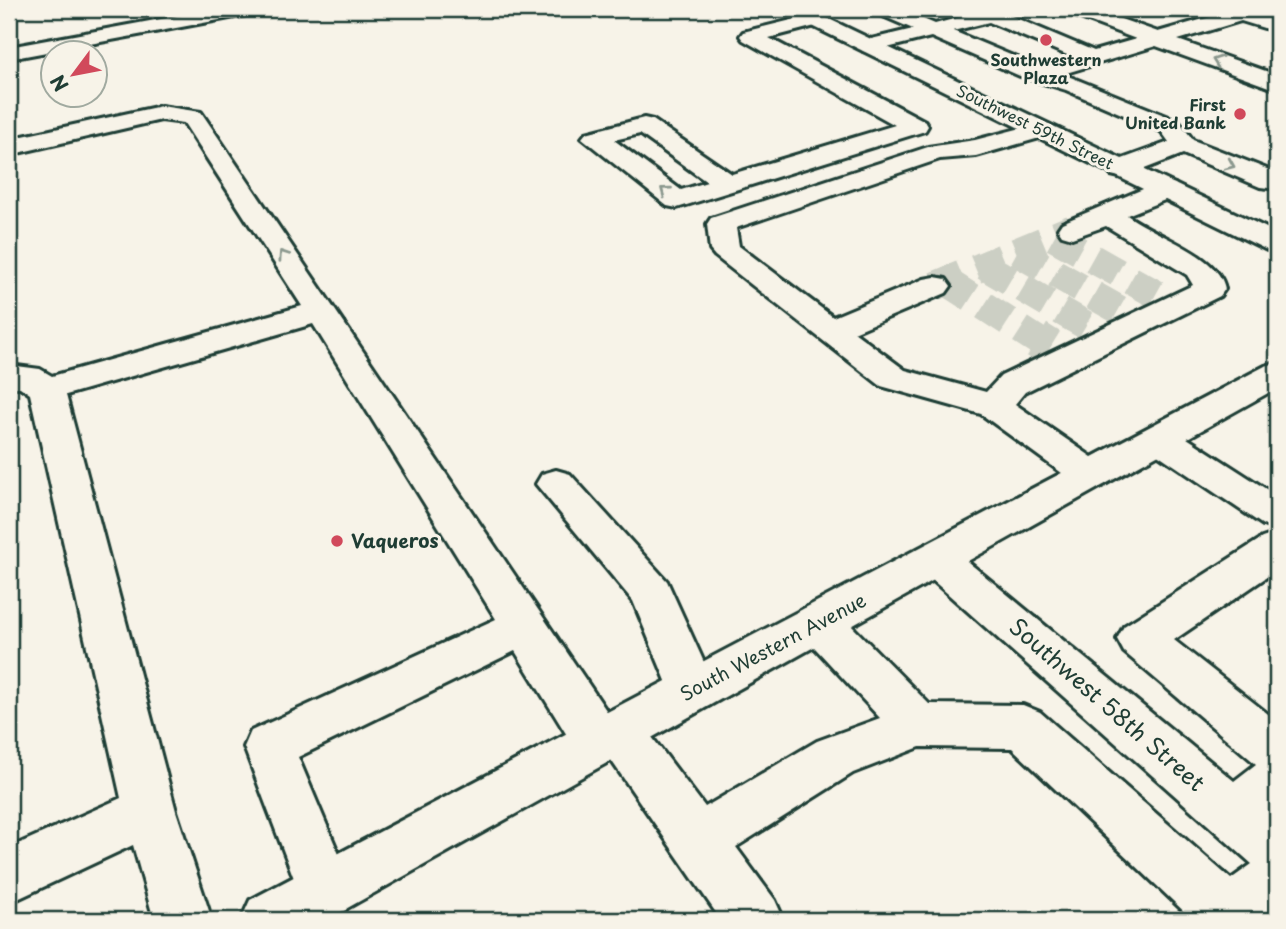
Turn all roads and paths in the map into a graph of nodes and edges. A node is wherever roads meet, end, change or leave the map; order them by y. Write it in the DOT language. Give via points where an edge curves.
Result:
graph roads {
  1 [pos="246,9"];
  2 [pos="793,9"];
  3 [pos="883,9"];
  4 [pos="1016,9"];
  5 [pos="1074,9"];
  6 [pos="1234,11"];
  7 [pos="1161,13"];
  8 [pos="990,15"];
  9 [pos="816,20"];
  10 [pos="1277,26"];
  11 [pos="1199,27"];
  12 [pos="932,30"];
  13 [pos="1156,40"];
  14 [pos="1238,41"];
  15 [pos="871,46"];
  16 [pos="9,53"];
  17 [pos="1092,58"];
  18 [pos="1040,74"];
  19 [pos="1277,83"];
  20 [pos="1041,130"];
  21 [pos="1184,145"];
  22 [pos="9,147"];
  23 [pos="1121,169"];
  24 [pos="1277,181"];
  25 [pos="728,184"];
  26 [pos="1164,190"];
  27 [pos="1112,214"];
  28 [pos="1072,229"];
  29 [pos="1277,244"];
  30 [pos="935,286"];
  31 [pos="321,311"];
  32 [pos="830,330"];
  33 [pos="1277,374"];
  34 [pos="9,376"];
  35 [pos="47,389"];
  36 [pos="994,406"];
  37 [pos="1160,438"];
  38 [pos="1091,475"];
  39 [pos="556,484"];
  40 [pos="1277,515"];
  41 [pos="1277,549"];
  42 [pos="936,559"];
  43 [pos="820,622"];
  44 [pos="525,626"];
  45 [pos="693,691"];
  46 [pos="918,725"];
  47 [pos="609,736"];
  48 [pos="1277,751"];
  49 [pos="1277,779"];
  50 [pos="150,811"];
  51 [pos="1233,814"];
  52 [pos="698,841"];
  53 [pos="1277,851"];
  54 [pos="9,876"];
  55 [pos="1277,880"];
  56 [pos="326,890"];
  57 [pos="1229,918"];
  58 [pos="183,920"];
  59 [pos="270,920"];
  60 [pos="755,920"];
  1 -- 16 [label="main road"];
  2 -- 9 [label="main road, Southwest 59th Street"];
  3 -- 12 [label="main road"];
  4 -- 8 [label="main road"];
  5 -- 13 [label="main road"];
  6 -- 10 [label="main road"];
  6 -- 11 [label="main road"];
  7 -- 11 [label="main road"];
  8 -- 12 [label="main road"];
  8 -- 17 [label="main road"];
  9 -- 15 [label="main road, Southwest 59th Street"];
  9 -- 25 [label="main road" via="750,36 916,126"];
  11 -- 13 [label="main road"];
  11 -- 14 [label="main road"];
  12 -- 15 [label="main road"];
  12 -- 18 [label="main road"];
  13 -- 17 [label="main road"];
  19 -- 13 [label="main road, one-way"];
  15 -- 20 [label="main road, Southwest 59th Street"];
  17 -- 18 [label="main road"];
  18 -- 21 [label="main road" via="1170,126"];
  20 -- 23 [label="main road, Southwest 59th Street"];
  20 -- 32 [label="main road" via="976,148 937,152 720,224 725,250"];
  21 -- 23 [label="main road"];
  21 -- 24 [label="main road, one-way"];
  31 -- 22 [label="main road, one-way" via="192,117 161,113"];
  23 -- 26 [label="main road, Southwest 59th Street"];
  26 -- 27 [label="main road"];
  26 -- 29 [label="main road, Southwest 59th Street"];
  27 -- 28 [label="main road"];
  27 -- 36 [label="main road" via="1118,223 1198,269 1208,279 1209,289 1058,353 1013,384"];
  30 -- 32 [label="main road"];
  31 -- 35 [label="main road"];
  31 -- 44 [label="main road"];
  32 -- 36 [label="main road" via="893,378"];
  33 -- 37 [label="main road, South Western Avenue"];
  34 -- 35 [label="main road" via="28,377"];
  35 -- 50 [label="main road"];
  36 -- 38 [label="main road"];
  37 -- 38 [label="main road, South Western Avenue"];
  37 -- 40 [label="main road"];
  38 -- 42 [label="main road, South Western Avenue"];
  39 -- 45 [label="main road" via="652,593"];
  41 -- 48 [label="main road" via="1140,639"];
  42 -- 43 [label="main road, South Western Avenue"];
  42 -- 51 [label="main road, Southwest 58th Street"];
  43 -- 45 [label="main road, South Western Avenue"];
  43 -- 46 [label="main road"];
  44 -- 47 [label="main road"];
  44 -- 56 [label="main road" via="269,747"];
  45 -- 47 [label="main road, South Western Avenue"];
  46 -- 52 [label="main road" via="835,757"];
  46 -- 57 [label="main road" via="1023,727"];
  47 -- 52 [label="main road"];
  47 -- 56 [label="main road, South Western Avenue"];
  49 -- 51 [label="main road"];
  50 -- 54 [label="main road"];
  50 -- 58 [label="main road"];
  51 -- 53 [label="main road, Southwest 58th Street"];
  52 -- 60 [label="main road"];
  55 -- 57 [label="main road"];
  56 -- 59 [label="main road, South Western Avenue"];
}
